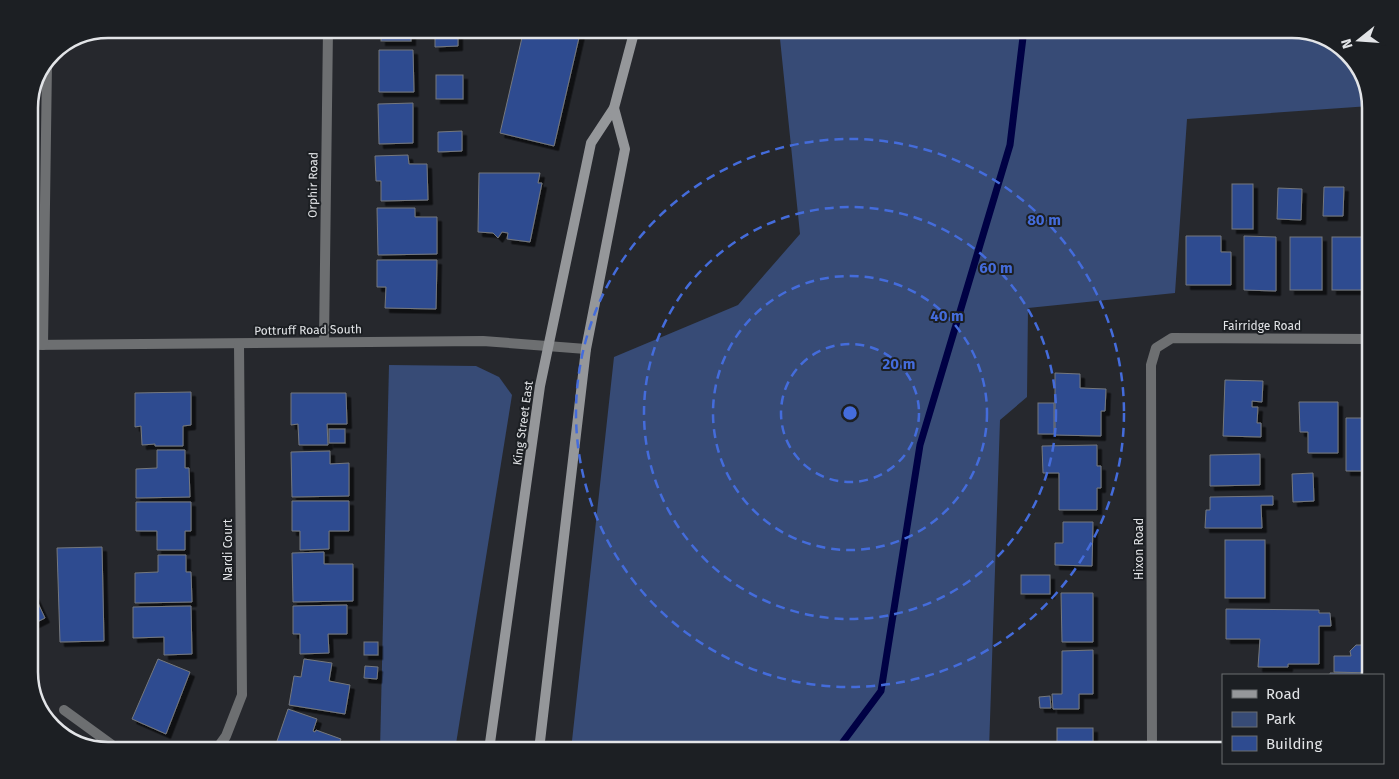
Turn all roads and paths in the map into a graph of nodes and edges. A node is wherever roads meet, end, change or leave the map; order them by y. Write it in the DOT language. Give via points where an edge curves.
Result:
graph roads {
  1 [pos="328,38"];
  2 [pos="633,38"];
  3 [pos="47,74"];
  4 [pos="614,108"];
  5 [pos="1361,339"];
  6 [pos="324,342"];
  7 [pos="239,344"];
  8 [pos="38,345"];
  9 [pos="43,345"];
  10 [pos="548,346"];
  11 [pos="1156,348"];
  12 [pos="586,349"];
  13 [pos="64,710"];
  14 [pos="108,742"];
  15 [pos="222,742"];
  16 [pos="490,742"];
  17 [pos="540,742"];
  18 [pos="1152,742"];
  1 -- 6 [label="street, Orphir Road"];
  2 -- 4 [label="main road, King Street East"];
  3 -- 9 [label="street"];
  4 -- 10 [label="main road, King Street East" via="591,143"];
  4 -- 12 [label="main road, King Street East" via="625,149"];
  5 -- 11 [label="street, Fairridge Road" via="1172,338"];
  6 -- 7 [label="street, Pottruff Road South"];
  6 -- 10 [label="street, Pottruff Road South" via="483,341"];
  7 -- 9 [label="street, Pottruff Road South"];
  7 -- 15 [label="street, Nardi Court" via="242,695"];
  8 -- 9 [label="street, Pottruff Road South"];
  10 -- 12 [label="street, Pottruff Road South"];
  10 -- 16 [label="main road, King Street East"];
  11 -- 18 [label="street, Hixon Road" via="1151,365"];
  12 -- 17 [label="main road, King Street East"];
  13 -- 14 [label="street"];
}
